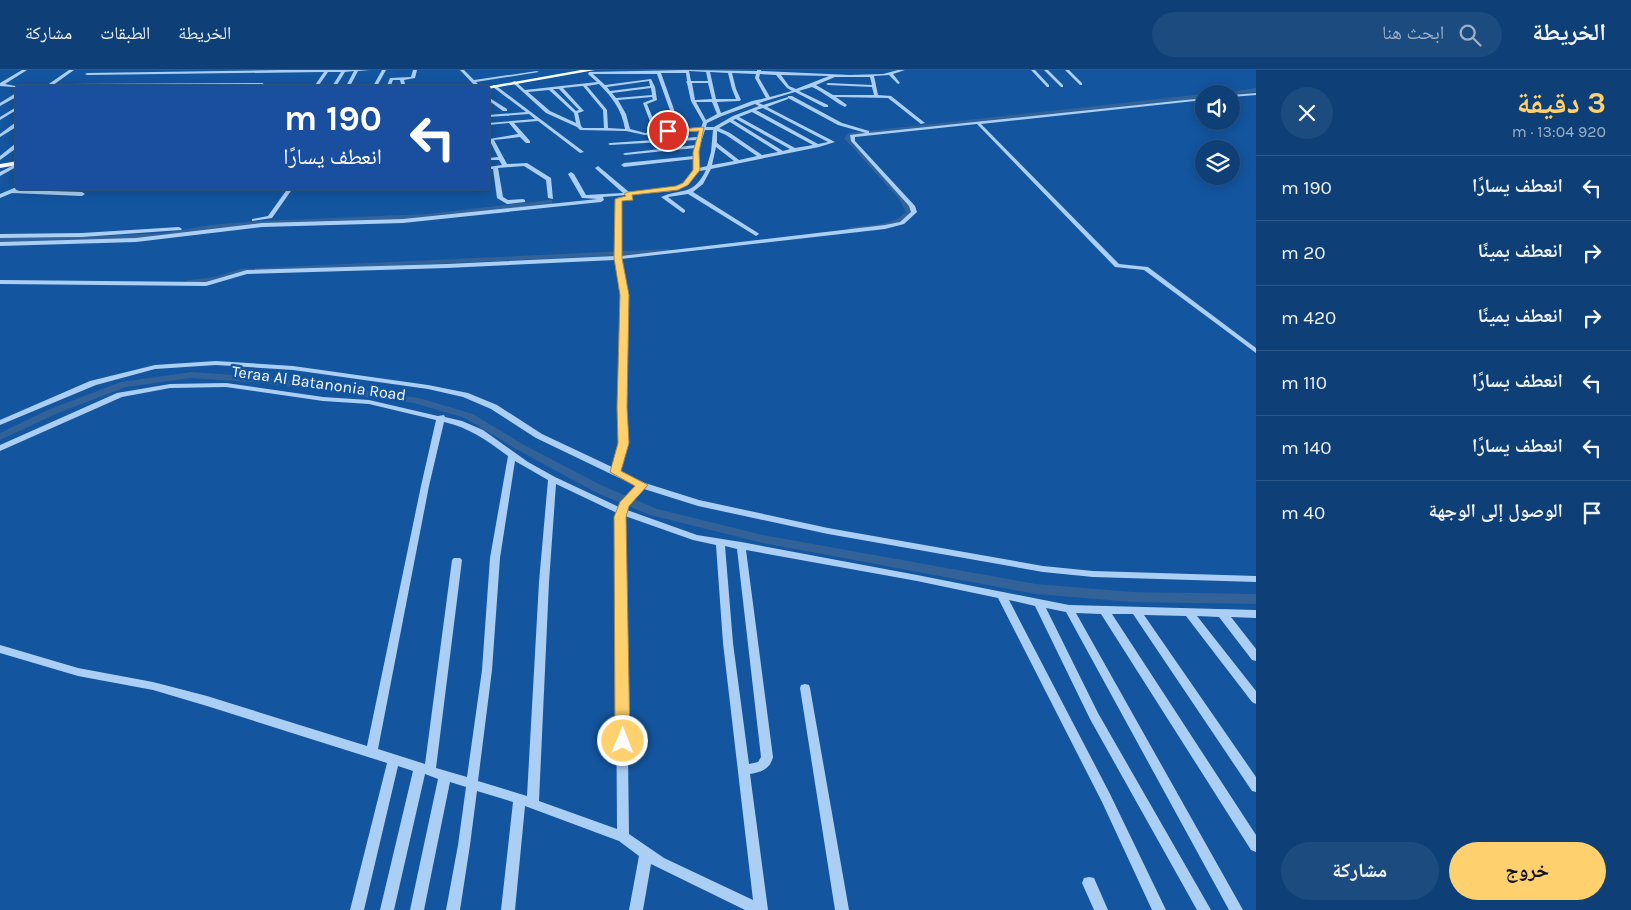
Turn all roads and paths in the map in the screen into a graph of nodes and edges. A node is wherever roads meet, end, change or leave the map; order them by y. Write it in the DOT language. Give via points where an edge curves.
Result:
graph roads {
  1 [pos="25,70"];
  2 [pos="72,70"];
  3 [pos="94,70"];
  4 [pos="325,70"];
  5 [pos="338,70"];
  6 [pos="344,70"];
  7 [pos="358,70"];
  8 [pos="368,70"];
  9 [pos="384,70"];
  10 [pos="415,70"];
  11 [pos="462,70"];
  12 [pos="513,70"];
  13 [pos="702,70"];
  14 [pos="818,70"];
  15 [pos="851,70"];
  16 [pos="865,70"];
  17 [pos="903,70"];
  18 [pos="1033,70"];
  19 [pos="1046,70"];
  20 [pos="1067,70"];
  21 [pos="281,71"];
  22 [pos="535,71"];
  23 [pos="590,71"];
  24 [pos="687,71"];
  25 [pos="708,71"];
  26 [pos="830,71"];
  27 [pos="495,72"];
  28 [pos="734,72"];
  29 [pos="758,72"];
  30 [pos="779,72"];
  31 [pos="612,73"];
  32 [pos="659,73"];
  33 [pos="844,73"];
  34 [pos="87,74"];
  35 [pos="565,74"];
  36 [pos="891,74"];
  37 [pos="469,76"];
  38 [pos="825,76"];
  39 [pos="835,76"];
  40 [pos="850,76"];
  41 [pos="872,76"];
  42 [pos="82,77"];
  43 [pos="547,77"];
  44 [pos="258,78"];
  45 [pos="501,78"];
  46 [pos="212,79"];
  47 [pos="402,79"];
  48 [pos="530,79"];
  49 [pos="77,80"];
  50 [pos="116,80"];
  51 [pos="475,81"];
  52 [pos="512,82"];
  53 [pos="688,82"];
  54 [pos="710,82"];
  55 [pos="898,83"];
  56 [pos="1,84"];
  57 [pos="178,84"];
  58 [pos="263,84"];
  59 [pos="580,84"];
  60 [pos="602,84"];
  61 [pos="621,84"];
  62 [pos="828,84"];
  63 [pos="1081,84"];
  64 [pos="50,85"];
  65 [pos="70,85"];
  66 [pos="123,85"];
  67 [pos="192,85"];
  68 [pos="207,85"];
  69 [pos="234,85"];
  70 [pos="317,85"];
  71 [pos="335,85"];
  72 [pos="349,85"];
  73 [pos="376,85"];
  74 [pos="389,85"];
  75 [pos="403,85"];
  76 [pos="478,85"];
  77 [pos="812,85"];
  78 [pos="15,86"];
  79 [pos="494,86"];
  80 [pos="874,86"];
  81 [pos="1048,86"];
  82 [pos="1062,86"];
  83 [pos="490,87"];
  84 [pos="560,87"];
  85 [pos="653,87"];
  86 [pos="547,88"];
  87 [pos="818,88"];
  88 [pos="627,90"];
  89 [pos="794,90"];
  90 [pos="526,91"];
  91 [pos="609,92"];
  92 [pos="801,93"];
  93 [pos="505,94"];
  94 [pos="1256,94"];
  95 [pos="1240,95"];
  96 [pos="15,96"];
  97 [pos="655,96"];
  98 [pos="864,96"];
  99 [pos="876,96"];
  100 [pos="490,97"];
  101 [pos="790,97"];
  102 [pos="768,98"];
  103 [pos="832,98"];
  104 [pos="490,99"];
  105 [pos="615,99"];
  106 [pos="693,100"];
  107 [pos="714,100"];
  108 [pos="739,100"];
  109 [pos="1195,100"];
  110 [pos="536,102"];
  111 [pos="754,102"];
  112 [pos="818,102"];
  113 [pos="517,103"];
  114 [pos="876,104"];
  115 [pos="0,105"];
  116 [pos="742,106"];
  117 [pos="763,106"];
  118 [pos="826,106"];
  119 [pos="844,106"];
  120 [pos="15,109"];
  121 [pos="505,110"];
  122 [pos="752,110"];
  123 [pos="12,111"];
  124 [pos="0,112"];
  125 [pos="575,112"];
  126 [pos="530,113"];
  127 [pos="719,114"];
  128 [pos="490,116"];
  129 [pos="735,117"];
  130 [pos="0,119"];
  131 [pos="539,120"];
  132 [pos="728,120"];
  133 [pos="510,122"];
  134 [pos="705,122"];
  135 [pos="923,123"];
  136 [pos="978,123"];
  137 [pos="490,124"];
  138 [pos="15,125"];
  139 [pos="579,126"];
  140 [pos="702,128"];
  141 [pos="715,128"];
  142 [pos="606,130"];
  143 [pos="679,130"];
  144 [pos="628,131"];
  145 [pos="656,132"];
  146 [pos="874,133"];
  147 [pos="521,135"];
  148 [pos="0,136"];
  149 [pos="699,138"];
  150 [pos="490,139"];
  151 [pos="490,140"];
  152 [pos="528,142"];
  153 [pos="714,143"];
  154 [pos="610,144"];
  155 [pos="15,146"];
  156 [pos="819,146"];
  157 [pos="490,148"];
  158 [pos="496,148"];
  159 [pos="795,150"];
  160 [pos="697,151"];
  161 [pos="582,152"];
  162 [pos="783,153"];
  163 [pos="625,154"];
  164 [pos="762,157"];
  165 [pos="0,158"];
  166 [pos="501,158"];
  167 [pos="643,158"];
  168 [pos="490,159"];
  169 [pos="15,162"];
  170 [pos="738,162"];
  171 [pos="15,163"];
  172 [pos="624,165"];
  173 [pos="0,166"];
  174 [pos="505,166"];
  175 [pos="495,167"];
  176 [pos="490,168"];
  177 [pos="598,168"];
  178 [pos="708,168"];
  179 [pos="697,170"];
  180 [pos="0,174"];
  181 [pos="571,174"];
  182 [pos="490,176"];
  183 [pos="496,176"];
  184 [pos="15,190"];
  185 [pos="289,190"];
  186 [pos="12,191"];
  187 [pos="689,192"];
  188 [pos="82,194"];
  189 [pos="0,196"];
  190 [pos="629,196"];
  191 [pos="584,197"];
  192 [pos="600,197"];
  193 [pos="664,197"];
  194 [pos="550,198"];
  195 [pos="619,199"];
  196 [pos="683,211"];
  197 [pos="756,234"];
  198 [pos="0,236"];
  199 [pos="0,244"];
  200 [pos="618,256"];
  201 [pos="0,282"];
  202 [pos="1256,351"];
  203 [pos="441,417"];
  204 [pos="0,423"];
  205 [pos="0,448"];
  206 [pos="512,455"];
  207 [pos="615,472"];
  208 [pos="552,479"];
  209 [pos="642,485"];
  210 [pos="622,508"];
  211 [pos="720,542"];
  212 [pos="741,545"];
  213 [pos="457,560"];
  214 [pos="1256,578"];
  215 [pos="1002,596"];
  216 [pos="1039,604"];
  217 [pos="1069,609"];
  218 [pos="1105,611"];
  219 [pos="1137,612"];
  220 [pos="1222,613"];
  221 [pos="1189,614"];
  222 [pos="1256,614"];
  223 [pos="0,649"];
  224 [pos="1256,657"];
  225 [pos="805,688"];
  226 [pos="1256,699"];
  227 [pos="371,753"];
  228 [pos="394,760"];
  229 [pos="425,769"];
  230 [pos="744,770"];
  231 [pos="445,774"];
  232 [pos="472,783"];
  233 [pos="1256,788"];
  234 [pos="526,801"];
  235 [pos="623,837"];
  236 [pos="1256,846"];
  237 [pos="646,853"];
  238 [pos="1089,883"];
  239 [pos="356,910"];
  240 [pos="387,910"];
  241 [pos="417,910"];
  242 [pos="453,910"];
  243 [pos="508,910"];
  244 [pos="636,910"];
  245 [pos="761,910"];
  246 [pos="842,910"];
  247 [pos="1101,910"];
  248 [pos="1159,910"];
  249 [pos="1204,910"];
  250 [pos="1236,910"];
  1 -- 56 [label="street"];
  2 -- 64 [label="street"];
  3 -- 34 [label="street"];
  4 -- 5 [label="street"];
  4 -- 21 [label="street"];
  4 -- 70 [label="street"];
  5 -- 6 [label="street"];
  6 -- 7 [label="street"];
  6 -- 71 [label="street"];
  7 -- 8 [label="street"];
  7 -- 72 [label="street"];
  9 -- 73 [label="street"];
  10 -- 47 [label="street" via="413,78"];
  11 -- 37 [label="street"];
  12 -- 27 [label="street"];
  13 -- 24 [label="street"];
  13 -- 25 [label="street"];
  14 -- 26 [label="street"];
  15 -- 33 [label="street"];
  16 -- 40 [label="street"];
  17 -- 36 [label="street"];
  18 -- 81 [label="street"];
  19 -- 82 [label="street"];
  20 -- 63 [label="street"];
  21 -- 34 [label="street"];
  21 -- 58 [label="street"];
  22 -- 43 [label="street"];
  22 -- 45 [label="street"];
  23 -- 31 [label="street"];
  23 -- 35 [label="main road"];
  23 -- 60 [label="street"];
  24 -- 32 [label="street"];
  24 -- 53 [label="street"];
  25 -- 28 [label="street"];
  25 -- 54 [label="street"];
  26 -- 33 [label="street"];
  26 -- 38 [label="street"];
  27 -- 37 [label="street"];
  27 -- 45 [label="street"];
  28 -- 29 [label="street"];
  28 -- 108 [label="street" via="734,89"];
  29 -- 30 [label="street"];
  29 -- 102 [label="street" via="757,78"];
  30 -- 38 [label="street"];
  30 -- 89 [label="street" via="785,84"];
  31 -- 32 [label="street"];
  31 -- 61 [label="street"];
  32 -- 143 [label="street"];
  33 -- 39 [label="street"];
  34 -- 42 [label="street"];
  35 -- 43 [label="main road"];
  35 -- 59 [label="street"];
  36 -- 41 [label="street"];
  36 -- 55 [label="street"];
  37 -- 51 [label="street"];
  38 -- 39 [label="street"];
  39 -- 40 [label="street"];
  39 -- 77 [label="street"];
  40 -- 41 [label="street"];
  40 -- 62 [label="street"];
  41 -- 80 [label="street"];
  43 -- 48 [label="main road"];
  44 -- 46 [label="street"];
  45 -- 51 [label="street"];
  45 -- 52 [label="street"];
  46 -- 57 [label="street"];
  46 -- 68 [label="street"];
  47 -- 74 [label="street" via="391,79"];
  47 -- 75 [label="street"];
  48 -- 52 [label="main road"];
  48 -- 86 [label="street"];
  49 -- 65 [label="street"];
  50 -- 57 [label="street"];
  51 -- 76 [label="street"];
  52 -- 79 [label="main road"];
  52 -- 90 [label="street"];
  53 -- 54 [label="street"];
  53 -- 106 [label="street"];
  54 -- 107 [label="street"];
  56 -- 78 [label="street"];
  57 -- 66 [label="street"];
  57 -- 67 [label="street"];
  58 -- 69 [label="street"];
  59 -- 60 [label="street"];
  59 -- 84 [label="street"];
  59 -- 142 [label="street" via="605,110"];
  60 -- 61 [label="street"];
  60 -- 91 [label="street"];
  61 -- 85 [label="street" via="650,80"];
  61 -- 88 [label="street"];
  62 -- 80 [label="street"];
  62 -- 87 [label="street"];
  77 -- 87 [label="street"];
  77 -- 89 [label="street"];
  79 -- 83 [label="main road"];
  79 -- 93 [label="street"];
  80 -- 99 [label="street"];
  84 -- 86 [label="street"];
  84 -- 125 [label="street" via="582,111"];
  85 -- 88 [label="street"];
  85 -- 97 [label="street"];
  86 -- 90 [label="street"];
  86 -- 125 [label="street"];
  87 -- 92 [label="street"];
  87 -- 103 [label="street"];
  88 -- 91 [label="street"];
  89 -- 92 [label="street"];
  89 -- 102 [label="street"];
  90 -- 110 [label="street"];
  91 -- 105 [label="street"];
  92 -- 101 [label="street"];
  92 -- 112 [label="street"];
  93 -- 100 [label="street"];
  93 -- 113 [label="street"];
  94 -- 95 [label="street"];
  96 -- 115 [label="street"];
  97 -- 105 [label="street"];
  97 -- 145 [label="street" via="655,101 645,103"];
  98 -- 99 [label="street"];
  98 -- 103 [label="street"];
  98 -- 114 [label="street"];
  99 -- 135 [label="street" via="889,97"];
  101 -- 117 [label="street"];
  101 -- 146 [label="street" via="844,126"];
  102 -- 111 [label="street"];
  103 -- 112 [label="street"];
  103 -- 119 [label="street"];
  104 -- 121 [label="street"];
  105 -- 144 [label="street" via="625,113"];
  106 -- 107 [label="street"];
  106 -- 134 [label="street"];
  107 -- 108 [label="street"];
  107 -- 127 [label="street"];
  108 -- 116 [label="street"];
  109 -- 136 [label="street"];
  110 -- 113 [label="street"];
  110 -- 139 [label="street" via="553,115"];
  111 -- 116 [label="street"];
  111 -- 117 [label="street"];
  112 -- 118 [label="street"];
  113 -- 126 [label="street"];
  116 -- 127 [label="street"];
  117 -- 122 [label="street"];
  117 -- 156 [label="street" via="833,142"];
  120 -- 123 [label="street"];
  122 -- 129 [label="street"];
  122 -- 156 [label="street"];
  123 -- 124 [label="street"];
  123 -- 130 [label="street"];
  125 -- 139 [label="street"];
  126 -- 128 [label="street"];
  126 -- 131 [label="street"];
  127 -- 134 [label="street"];
  129 -- 132 [label="street"];
  129 -- 159 [label="street"];
  131 -- 133 [label="street"];
  131 -- 161 [label="street"];
  132 -- 141 [label="street"];
  132 -- 162 [label="street"];
  133 -- 137 [label="street"];
  133 -- 147 [label="street"];
  134 -- 140 [label="street"];
  136 -- 146 [label="street"];
  136 -- 202 [label="street" via="1116,266 1146,268"];
  138 -- 148 [label="street"];
  139 -- 142 [label="street"];
  140 -- 141 [label="street"];
  140 -- 143 [label="street"];
  140 -- 149 [label="street"];
  141 -- 153 [label="street"];
  141 -- 164 [label="street"];
  142 -- 144 [label="street"];
  143 -- 145 [label="street"];
  144 -- 145 [label="street"];
  146 -- 200 [label="street" via="852,138 911,204 913,215 902,222 856,231"];
  147 -- 150 [label="street"];
  147 -- 152 [label="street"];
  149 -- 154 [label="street"];
  149 -- 160 [label="street"];
  151 -- 158 [label="street"];
  153 -- 170 [label="street"];
  153 -- 178 [label="street"];
  155 -- 165 [label="street"];
  156 -- 159 [label="street"];
  157 -- 158 [label="street"];
  158 -- 166 [label="street"];
  159 -- 162 [label="street"];
  160 -- 163 [label="street"];
  160 -- 167 [label="street"];
  160 -- 172 [label="street"];
  160 -- 179 [label="street"];
  162 -- 164 [label="street"];
  164 -- 170 [label="street"];
  166 -- 168 [label="street"];
  166 -- 174 [label="street"];
  169 -- 173 [label="main road"];
  170 -- 178 [label="street"];
  171 -- 180 [label="street"];
  174 -- 175 [label="street"];
  174 -- 194 [label="street" via="525,164 550,178"];
  175 -- 176 [label="street"];
  175 -- 183 [label="street"];
  177 -- 190 [label="street"];
  178 -- 179 [label="street"];
  178 -- 187 [label="street" via="700,184"];
  179 -- 190 [label="street" via="686,184 678,188"];
  181 -- 191 [label="street"];
  182 -- 183 [label="street"];
  183 -- 194 [label="street" via="503,201"];
  184 -- 186 [label="street"];
  185 -- 198 [label="street" via="272,215 264,219 151,232"];
  186 -- 188 [label="street"];
  186 -- 189 [label="street"];
  187 -- 193 [label="street"];
  187 -- 197 [label="street"];
  190 -- 192 [label="street"];
  190 -- 193 [label="street"];
  190 -- 195 [label="street"];
  191 -- 192 [label="street"];
  191 -- 194 [label="street"];
  192 -- 195 [label="street"];
  192 -- 199 [label="street" via="403,221 246,226 136,240"];
  193 -- 196 [label="street"];
  195 -- 200 [label="street"];
  200 -- 201 [label="street" via="447,266 247,272 206,284"];
  200 -- 207 [label="street" via="625,295 623,443"];
  203 -- 205 [label="street, Teraa Al Batanonia Road" via="369,402 226,385 170,386 120,395"];
  203 -- 206 [label="street, Teraa Al Batanonia Road" via="471,428"];
  203 -- 227 [label="street"];
  204 -- 207 [label="street" via="76,389 134,371 198,362 256,365 428,387 465,395 494,407 539,436"];
  206 -- 208 [label="street, Teraa Al Batanonia Road"];
  206 -- 232 [label="street" via="495,558"];
  207 -- 209 [label="street"];
  208 -- 210 [label="street, Teraa Al Batanonia Road"];
  208 -- 234 [label="street"];
  209 -- 210 [label="street"];
  209 -- 214 [label="street" via="698,503 819,530 1043,569 1092,574"];
  210 -- 211 [label="street, Teraa Al Batanonia Road" via="679,533"];
  210 -- 235 [label="street"];
  211 -- 212 [label="street, Teraa Al Batanonia Road"];
  211 -- 230 [label="street" via="728,643"];
  212 -- 215 [label="street, Teraa Al Batanonia Road"];
  212 -- 230 [label="street" via="767,757 762,766"];
  213 -- 229 [label="street"];
  215 -- 216 [label="street, Teraa Al Batanonia Road"];
  215 -- 248 [label="street" via="1106,798"];
  216 -- 217 [label="street, Teraa Al Batanonia Road"];
  216 -- 249 [label="street" via="1094,716"];
  217 -- 218 [label="street, Teraa Al Batanonia Road"];
  217 -- 250 [label="street"];
  218 -- 219 [label="street, Teraa Al Batanonia Road"];
  218 -- 236 [label="street"];
  219 -- 221 [label="street, Teraa Al Batanonia Road"];
  219 -- 233 [label="street"];
  220 -- 221 [label="street, Teraa Al Batanonia Road"];
  220 -- 222 [label="street, Teraa Al Batanonia Road"];
  220 -- 224 [label="street"];
  221 -- 226 [label="street"];
  223 -- 227 [label="street" via="78,672 153,686 207,701"];
  225 -- 246 [label="street"];
  227 -- 228 [label="street"];
  228 -- 229 [label="street"];
  228 -- 239 [label="street"];
  229 -- 231 [label="street"];
  229 -- 240 [label="street"];
  230 -- 245 [label="street"];
  231 -- 232 [label="street"];
  231 -- 241 [label="street"];
  232 -- 234 [label="street"];
  232 -- 242 [label="street"];
  234 -- 235 [label="street"];
  234 -- 243 [label="street"];
  235 -- 237 [label="street"];
  237 -- 244 [label="street"];
  237 -- 245 [label="street" via="676,871"];
  238 -- 247 [label="street"];
}
